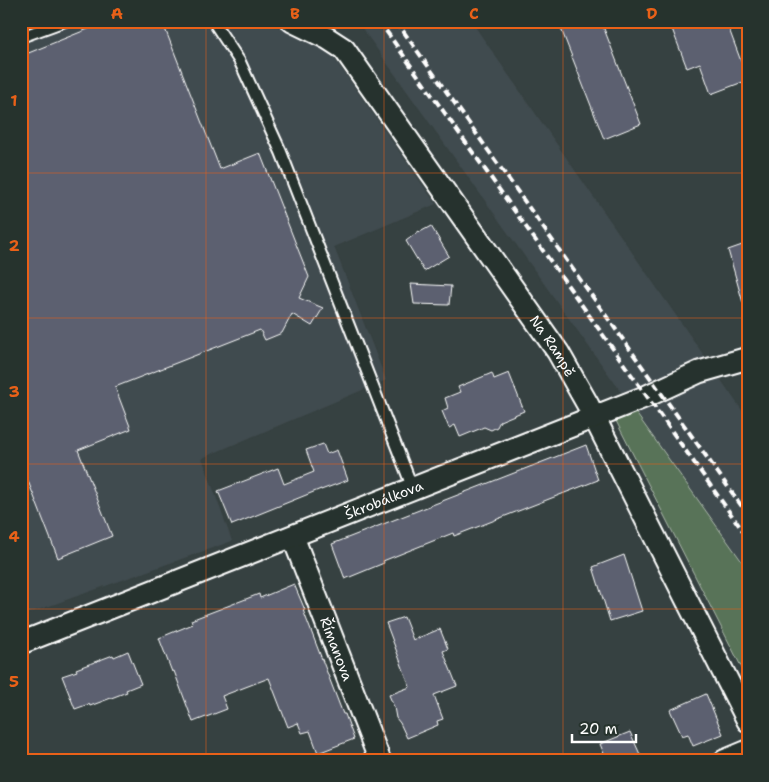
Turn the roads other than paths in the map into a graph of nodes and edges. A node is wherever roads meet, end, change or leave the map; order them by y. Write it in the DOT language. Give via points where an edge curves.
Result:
graph roads {
  1 [pos="64,21"];
  2 [pos="213,21"];
  3 [pos="292,21"];
  4 [pos="21,37"];
  5 [pos="748,358"];
  6 [pos="594,417"];
  7 [pos="413,489"];
  8 [pos="293,537"];
  9 [pos="21,644"];
  10 [pos="748,721"];
  11 [pos="748,751"];
  12 [pos="380,761"];
  13 [pos="724,761"];
  1 -- 4 [label="lane"];
  2 -- 7 [label="lane" via="240,62 281,152"];
  3 -- 6 [label="street, Na Rampě" via="344,49 558,352"];
  5 -- 6 [label="street, Škrobálkova" via="699,372"];
  6 -- 7 [label="street, Škrobálkova"];
  6 -- 10 [label="street, Na Rampě"];
  7 -- 8 [label="street, Škrobálkova"];
  8 -- 9 [label="street, Škrobálkova"];
  8 -- 12 [label="street, Římanova"];
  11 -- 13 [label="street"];
}
